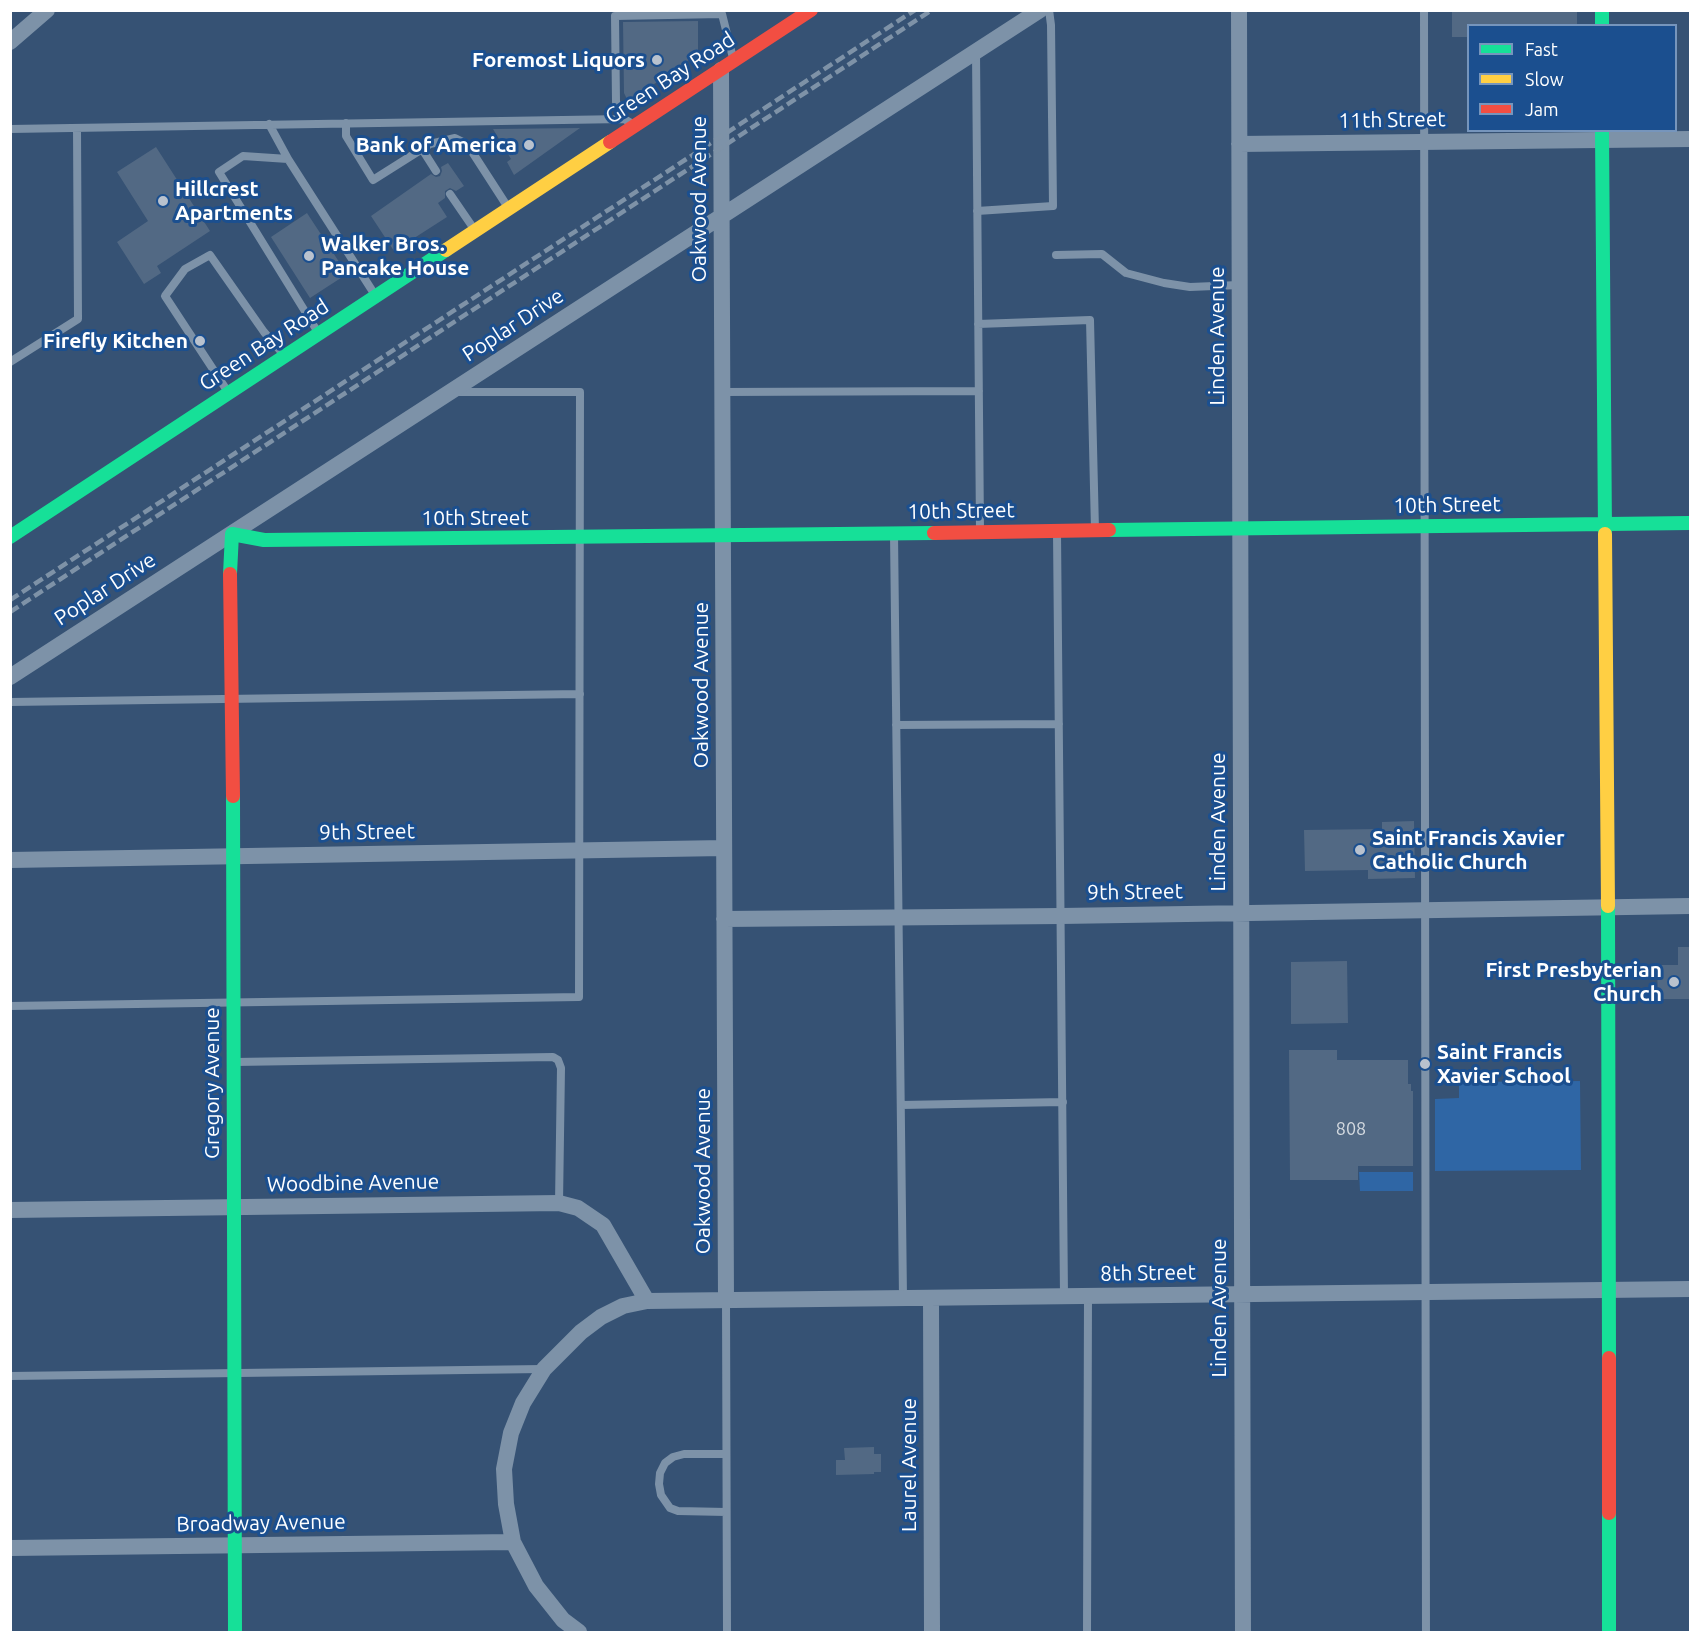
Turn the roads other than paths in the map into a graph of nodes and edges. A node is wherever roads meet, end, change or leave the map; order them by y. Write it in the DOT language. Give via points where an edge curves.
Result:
graph roads {
  1 [pos="47,10"];
  2 [pos="811,10"];
  3 [pos="1040,10"];
  4 [pos="1049,10"];
  5 [pos="1239,10"];
  6 [pos="1424,10"];
  7 [pos="10,42"];
  8 [pos="976,52"];
  9 [pos="728,65"];
  10 [pos="630,122"];
  11 [pos="346,123"];
  12 [pos="269,124"];
  13 [pos="78,128"];
  14 [pos="10,129"];
  15 [pos="1602,135"];
  16 [pos="1690,139"];
  17 [pos="1424,142"];
  18 [pos="1239,144"];
  19 [pos="422,149"];
  20 [pos="288,159"];
  21 [pos="436,171"];
  22 [pos="450,194"];
  23 [pos="509,209"];
  24 [pos="977,211"];
  25 [pos="722,216"];
  26 [pos="475,231"];
  27 [pos="1056,255"];
  28 [pos="1239,285"];
  29 [pos="376,297"];
  30 [pos="978,324"];
  31 [pos="319,334"];
  32 [pos="285,356"];
  33 [pos="10,362"];
  34 [pos="979,391"];
  35 [pos="722,392"];
  36 [pos="229,393"];
  37 [pos="450,393"];
  38 [pos="1690,523"];
  39 [pos="1604,524"];
  40 [pos="1425,526"];
  41 [pos="1240,528"];
  42 [pos="1057,531"];
  43 [pos="1095,531"];
  44 [pos="980,532"];
  45 [pos="894,533"];
  46 [pos="232,534"];
  47 [pos="723,535"];
  48 [pos="10,537"];
  49 [pos="580,538"];
  50 [pos="10,677"];
  51 [pos="580,694"];
  52 [pos="232,700"];
  53 [pos="10,702"];
  54 [pos="1059,724"];
  55 [pos="896,725"];
  56 [pos="724,848"];
  57 [pos="579,851"];
  58 [pos="234,857"];
  59 [pos="10,860"];
  60 [pos="1690,906"];
  61 [pos="1608,908"];
  62 [pos="1425,910"];
  63 [pos="1241,912"];
  64 [pos="1061,916"];
  65 [pos="898,917"];
  66 [pos="724,919"];
  67 [pos="233,1002"];
  68 [pos="10,1006"];
  69 [pos="234,1062"];
  70 [pos="1063,1102"];
  71 [pos="901,1105"];
  72 [pos="560,1203"];
  73 [pos="234,1206"];
  74 [pos="10,1210"];
  75 [pos="1690,1289"];
  76 [pos="1609,1290"];
  77 [pos="1425,1292"];
  78 [pos="1242,1294"];
  79 [pos="1064,1296"];
  80 [pos="1088,1296"];
  81 [pos="903,1298"];
  82 [pos="931,1298"];
  83 [pos="720,1300"];
  84 [pos="647,1301"];
  85 [pos="544,1370"];
  86 [pos="234,1373"];
  87 [pos="10,1376"];
  88 [pos="726,1454"];
  89 [pos="726,1512"];
  90 [pos="513,1542"];
  91 [pos="234,1545"];
  92 [pos="10,1548"];
  93 [pos="563,1626"];
  94 [pos="235,1632"];
  95 [pos="579,1632"];
  96 [pos="728,1632"];
  97 [pos="932,1632"];
  98 [pos="1088,1632"];
  99 [pos="1243,1632"];
  100 [pos="1426,1632"];
  101 [pos="1609,1632"];
  1 -- 7 [label="street"];
  2 -- 9 [label="street, Green Bay Road"];
  3 -- 8 [label="street, Poplar Drive"];
  4 -- 24 [label="lane" via="1053,206"];
  5 -- 18 [label="street, Linden Avenue"];
  6 -- 17 [label="lane"];
  8 -- 24 [label="lane"];
  8 -- 25 [label="street, Poplar Drive"];
  9 -- 10 [label="street, Green Bay Road"];
  9 -- 10 [label="lane" via="722,14 615,16 616,102"];
  9 -- 25 [label="street, Oakwood Avenue"];
  10 -- 11 [label="lane"];
  10 -- 23 [label="street, Green Bay Road"];
  11 -- 12 [label="lane"];
  11 -- 19 [label="lane" via="346,136 373,180"];
  12 -- 13 [label="lane"];
  12 -- 20 [label="lane"];
  13 -- 14 [label="lane"];
  13 -- 33 [label="lane" via="78,319"];
  15 -- 16 [label="street, 11th Street"];
  15 -- 17 [label="street, 11th Street"];
  15 -- 39 [label="street"];
  17 -- 18 [label="street, 11th Street"];
  17 -- 40 [label="lane"];
  18 -- 28 [label="street, Linden Avenue"];
  19 -- 21 [label="lane"];
  19 -- 23 [label="lane" via="455,138 467,144"];
  20 -- 29 [label="lane"];
  20 -- 31 [label="lane" via="243,156 219,172"];
  22 -- 26 [label="lane"];
  23 -- 26 [label="street, Green Bay Road"];
  24 -- 30 [label="lane"];
  25 -- 35 [label="street, Oakwood Avenue"];
  25 -- 37 [label="street, Poplar Drive"];
  26 -- 29 [label="street, Green Bay Road"];
  27 -- 28 [label="lane" via="1102,254 1126,273 1164,283 1190,287"];
  28 -- 41 [label="street, Linden Avenue"];
  29 -- 31 [label="street, Green Bay Road"];
  30 -- 34 [label="lane"];
  30 -- 43 [label="lane" via="1090,320"];
  31 -- 32 [label="street, Green Bay Road"];
  32 -- 36 [label="street, Green Bay Road"];
  32 -- 36 [label="lane" via="210,255 185,269 165,296"];
  34 -- 35 [label="lane"];
  34 -- 44 [label="lane"];
  35 -- 47 [label="street, Oakwood Avenue"];
  36 -- 48 [label="street, Green Bay Road"];
  37 -- 46 [label="street, Poplar Drive"];
  37 -- 49 [label="lane" via="580,392"];
  38 -- 39 [label="street, 10th Street"];
  39 -- 40 [label="street, 10th Street"];
  39 -- 61 [label="street"];
  40 -- 41 [label="street, 10th Street"];
  40 -- 62 [label="lane"];
  41 -- 43 [label="street, 10th Street"];
  41 -- 63 [label="street, Linden Avenue"];
  42 -- 43 [label="street, 10th Street"];
  42 -- 44 [label="street, 10th Street"];
  42 -- 54 [label="lane"];
  44 -- 45 [label="street, 10th Street"];
  45 -- 47 [label="street, 10th Street"];
  45 -- 55 [label="lane"];
  46 -- 49 [label="street, 10th Street" via="264,540"];
  46 -- 50 [label="street, Poplar Drive"];
  46 -- 52 [label="street, Gregory Avenue"];
  47 -- 49 [label="street, 10th Street"];
  47 -- 56 [label="street, Oakwood Avenue"];
  49 -- 51 [label="lane"];
  51 -- 52 [label="lane"];
  51 -- 57 [label="lane"];
  52 -- 53 [label="lane"];
  52 -- 58 [label="street, Gregory Avenue"];
  54 -- 55 [label="lane"];
  54 -- 64 [label="lane"];
  55 -- 65 [label="lane"];
  56 -- 57 [label="street, 9th Street"];
  56 -- 66 [label="street, Oakwood Avenue"];
  57 -- 58 [label="street, 9th Street"];
  57 -- 67 [label="lane" via="579,997"];
  58 -- 59 [label="street, 9th Street"];
  58 -- 67 [label="street, Gregory Avenue"];
  60 -- 61 [label="street, 9th Street"];
  61 -- 62 [label="street, 9th Street"];
  61 -- 76 [label="street"];
  62 -- 63 [label="street, 9th Street"];
  62 -- 77 [label="lane"];
  63 -- 64 [label="street, 9th Street"];
  63 -- 78 [label="street, Linden Avenue"];
  64 -- 65 [label="street, 9th Street"];
  64 -- 70 [label="lane"];
  65 -- 66 [label="street, 9th Street"];
  65 -- 71 [label="lane"];
  66 -- 83 [label="street, Oakwood Avenue"];
  67 -- 68 [label="lane"];
  67 -- 69 [label="street, Gregory Avenue"];
  69 -- 72 [label="lane" via="553,1057 561,1068"];
  69 -- 73 [label="street, Gregory Avenue"];
  70 -- 71 [label="lane"];
  70 -- 79 [label="lane"];
  71 -- 81 [label="lane"];
  72 -- 73 [label="street, Woodbine Avenue"];
  72 -- 84 [label="street, Woodbine Avenue" via="603,1225"];
  73 -- 74 [label="street, Woodbine Avenue"];
  73 -- 86 [label="street, Gregory Avenue"];
  75 -- 76 [label="street, 8th Street"];
  76 -- 77 [label="street, 8th Street"];
  76 -- 101 [label="street"];
  77 -- 78 [label="street, 8th Street"];
  77 -- 100 [label="lane"];
  78 -- 80 [label="street, 8th Street"];
  78 -- 99 [label="street, Linden Avenue"];
  79 -- 80 [label="street, 8th Street"];
  79 -- 82 [label="street, 8th Street"];
  80 -- 98 [label="lane"];
  81 -- 82 [label="street, 8th Street"];
  81 -- 83 [label="street, 8th Street"];
  82 -- 97 [label="street, Laurel Avenue"];
  83 -- 84 [label="street, 8th Street"];
  83 -- 88 [label="lane"];
  84 -- 85 [label="street, 8th Street" via="623,1306 601,1317"];
  85 -- 86 [label="lane"];
  85 -- 90 [label="street, 8th Street" via="511,1433 504,1469"];
  86 -- 87 [label="lane"];
  86 -- 91 [label="street, Gregory Avenue"];
  88 -- 89 [label="lane"];
  88 -- 89 [label="lane" via="673,1457 665,1463 659,1484 670,1508"];
  89 -- 96 [label="lane"];
  90 -- 91 [label="street, Broadway Avenue"];
  90 -- 93 [label="street, 8th Street"];
  91 -- 92 [label="street, Broadway Avenue"];
  91 -- 94 [label="street, Gregory Avenue"];
  93 -- 95 [label="street, 8th Street"];
}
